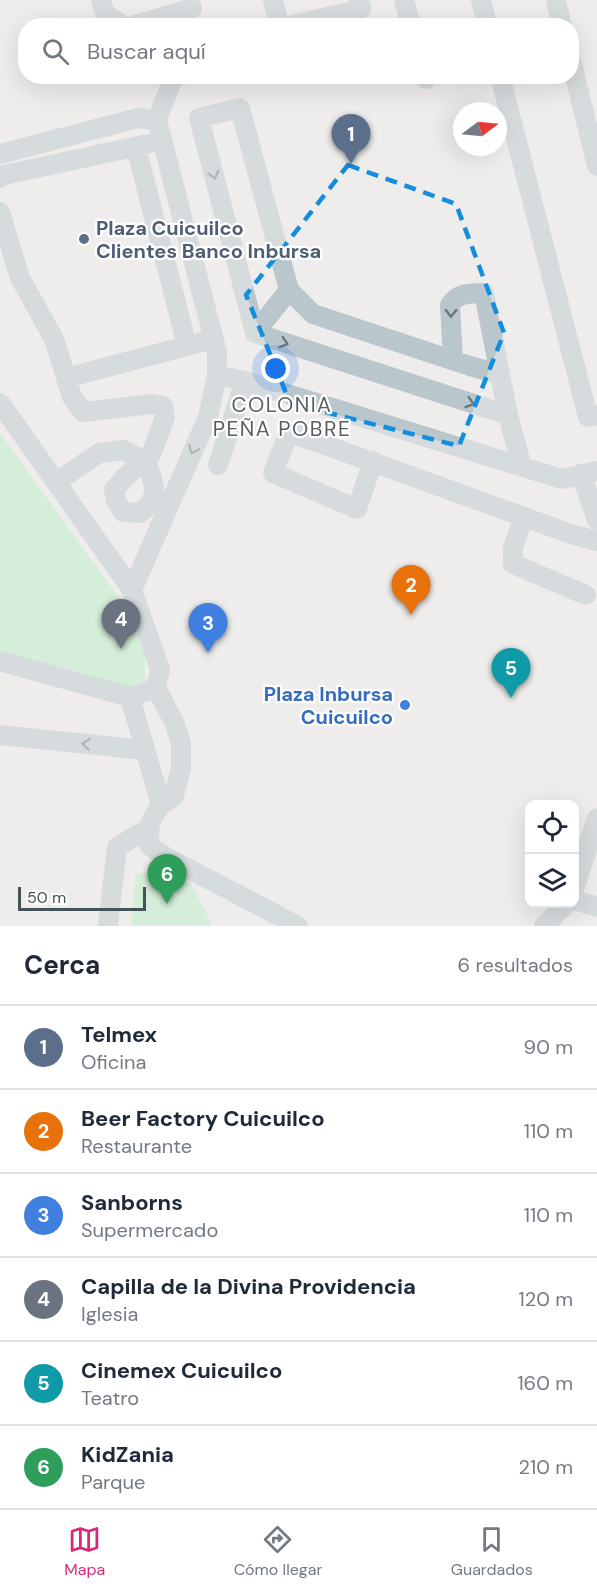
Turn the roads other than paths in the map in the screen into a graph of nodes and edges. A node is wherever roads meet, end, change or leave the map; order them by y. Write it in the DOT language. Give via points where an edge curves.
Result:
graph roads {
  1 [pos="101,0"];
  2 [pos="273,0"];
  3 [pos="359,0"];
  4 [pos="404,0"];
  5 [pos="480,0"];
  6 [pos="556,0"];
  7 [pos="192,11"];
  8 [pos="111,18"];
  9 [pos="164,18"];
  10 [pos="277,18"];
  11 [pos="323,18"];
  12 [pos="409,18"];
  13 [pos="485,18"];
  14 [pos="560,18"];
  15 [pos="171,84"];
  16 [pos="502,84"];
  17 [pos="577,84"];
  18 [pos="157,120"];
  19 [pos="162,141"];
  20 [pos="136,147"];
  21 [pos="0,154"];
  22 [pos="597,166"];
  23 [pos="0,178"];
  24 [pos="0,212"];
  25 [pos="289,290"];
  26 [pos="255,333"];
  27 [pos="213,339"];
  28 [pos="187,346"];
  29 [pos="453,360"];
  30 [pos="499,374"];
  31 [pos="217,375"];
  32 [pos="66,378"];
  33 [pos="245,381"];
  34 [pos="0,403"];
  35 [pos="597,415"];
  36 [pos="508,416"];
  37 [pos="373,461"];
  38 [pos="218,465"];
  39 [pos="522,467"];
  40 [pos="589,472"];
  41 [pos="56,482"];
  42 [pos="524,517"];
  43 [pos="597,520"];
  44 [pos="597,541"];
  45 [pos="132,590"];
  46 [pos="586,595"];
  47 [pos="0,661"];
  48 [pos="156,688"];
  49 [pos="130,697"];
  50 [pos="0,735"];
  51 [pos="144,750"];
  52 [pos="161,805"];
  53 [pos="597,819"];
  54 [pos="148,829"];
  55 [pos="579,875"];
  56 [pos="579,902"];
  57 [pos="597,907"];
  58 [pos="562,908"];
  59 [pos="108,926"];
  60 [pos="298,926"];
  61 [pos="544,926"];
  1 -- 8 [label="lane" via="105,14"];
  2 -- 10 [label="lane"];
  3 -- 11 [label="lane" via="361,9"];
  4 -- 12 [label="lane"];
  5 -- 13 [label="lane"];
  6 -- 14 [label="lane"];
  7 -- 9 [label="lane"];
  15 -- 18 [label="lane"];
  16 -- 35 [label="lane" via="588,417"];
  17 -- 22 [label="lane"];
  18 -- 19 [label="lane"];
  18 -- 21 [label="lane" via="138,118"];
  19 -- 20 [label="lane"];
  19 -- 27 [label="lane"];
  20 -- 23 [label="lane"];
  20 -- 28 [label="lane"];
  24 -- 32 [label="lane" via="20,278 54,339"];
  25 -- 26 [label="lane"];
  25 -- 26 [label="lane, one-way" via="240,108 199,118"];
  25 -- 29 [label="lane" via="313,314"];
  26 -- 36 [label="lane, one-way"];
  27 -- 28 [label="lane"];
  27 -- 31 [label="lane"];
  28 -- 32 [label="lane"];
  29 -- 30 [label="lane"];
  30 -- 29 [label="lane, one-way" via="484,293 460,294 450,305"];
  30 -- 36 [label="lane"];
  31 -- 33 [label="lane"];
  31 -- 45 [label="lane, one-way" via="208,417"];
  32 -- 41 [label="lane" via="72,397 83,411 152,404 163,406 165,417 152,455 145,460 123,450 99,453"];
  33 -- 38 [label="lane"];
  33 -- 39 [label="lane"];
  34 -- 41 [label="lane"];
  36 -- 39 [label="lane"];
  37 -- 37 [label="lane" via="357,509 273,473 289,432"];
  37 -- 42 [label="lane"];
  39 -- 40 [label="lane" via="562,479"];
  40 -- 43 [label="lane"];
  41 -- 45 [label="lane"];
  42 -- 44 [label="lane"];
  42 -- 46 [label="lane" via="513,547 513,564"];
  45 -- 48 [label="lane" via="160,669"];
  47 -- 49 [label="lane"];
  48 -- 49 [label="lane"];
  48 -- 52 [label="lane" via="181,743 182,768 174,796"];
  49 -- 51 [label="lane"];
  51 -- 50 [label="lane, one-way"];
  51 -- 52 [label="lane"];
  52 -- 54 [label="lane"];
  53 -- 55 [label="lane"];
  54 -- 59 [label="lane" via="117,847"];
  54 -- 60 [label="lane" via="150,846 166,857"];
  56 -- 57 [label="lane"];
  58 -- 61 [label="lane"];
}
